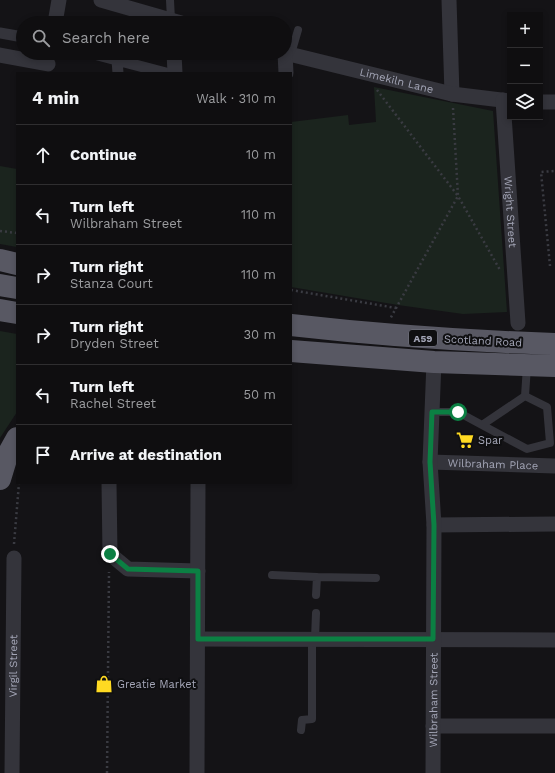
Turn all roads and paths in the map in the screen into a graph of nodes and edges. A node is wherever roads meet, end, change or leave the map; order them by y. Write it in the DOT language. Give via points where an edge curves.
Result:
graph roads {
  1 [pos="59,0"];
  2 [pos="101,0"];
  3 [pos="170,0"];
  4 [pos="449,0"];
  5 [pos="56,16"];
  6 [pos="154,16"];
  7 [pos="173,16"];
  8 [pos="298,30"];
  9 [pos="0,33"];
  10 [pos="16,36"];
  11 [pos="292,43"];
  12 [pos="0,55"];
  13 [pos="292,55"];
  14 [pos="16,58"];
  15 [pos="30,60"];
  16 [pos="117,60"];
  17 [pos="175,60"];
  18 [pos="287,60"];
  19 [pos="48,63"];
  20 [pos="118,72"];
  21 [pos="162,72"];
  22 [pos="176,72"];
  23 [pos="286,72"];
  24 [pos="363,72"];
  25 [pos="452,94"];
  26 [pos="506,100"];
  27 [pos="543,102"];
  28 [pos="555,102"];
  29 [pos="555,171"];
  30 [pos="458,196"];
  31 [pos="0,231"];
  32 [pos="16,233"];
  33 [pos="0,260"];
  34 [pos="16,264"];
  35 [pos="550,266"];
  36 [pos="502,275"];
  37 [pos="0,285"];
  38 [pos="16,288"];
  39 [pos="292,290"];
  40 [pos="396,308"];
  41 [pos="0,310"];
  42 [pos="292,311"];
  43 [pos="16,313"];
  44 [pos="518,324"];
  45 [pos="292,325"];
  46 [pos="356,332"];
  47 [pos="381,335"];
  48 [pos="555,344"];
  49 [pos="292,351"];
  50 [pos="434,362"];
  51 [pos="527,366"];
  52 [pos="555,366"];
  53 [pos="525,396"];
  54 [pos="432,412"];
  55 [pos="482,424"];
  56 [pos="16,440"];
  57 [pos="430,462"];
  58 [pos="555,466"];
  59 [pos="0,479"];
  60 [pos="19,484"];
  61 [pos="109,484"];
  62 [pos="198,484"];
  63 [pos="555,524"];
  64 [pos="434,525"];
  65 [pos="110,554"];
  66 [pos="14,558"];
  67 [pos="198,571"];
  68 [pos="272,575"];
  69 [pos="317,577"];
  70 [pos="376,578"];
  71 [pos="316,595"];
  72 [pos="316,613"];
  73 [pos="198,639"];
  74 [pos="314,639"];
  75 [pos="433,639"];
  76 [pos="555,640"];
  77 [pos="433,726"];
  78 [pos="555,726"];
  79 [pos="301,730"];
  80 [pos="12,773"];
  81 [pos="107,773"];
  82 [pos="197,773"];
  83 [pos="433,773"];
  1 -- 5 [label="street"];
  2 -- 6 [label="street"];
  3 -- 7 [label="lane"];
  4 -- 25 [label="street"];
  8 -- 11 [label="lane"];
  9 -- 10 [label="street"];
  12 -- 14 [label="street"];
  13 -- 24 [label="street, Limekiln Lane"];
  15 -- 19 [label="street"];
  16 -- 20 [label="street"];
  16 -- 21 [label="street"];
  17 -- 22 [label="street"];
  18 -- 23 [label="street"];
  24 -- 25 [label="street, Limekiln Lane"];
  24 -- 30 [label="path"];
  25 -- 26 [label="street, Limekiln Lane"];
  25 -- 30 [label="path"];
  26 -- 44 [label="street, Wright Street"];
  27 -- 28 [label="street"];
  29 -- 35 [label="path" via="541,172"];
  30 -- 36 [label="path"];
  30 -- 40 [label="path"];
  31 -- 32 [label="path"];
  33 -- 34 [label="highway"];
  37 -- 38 [label="highway"];
  39 -- 40 [label="path"];
  40 -- 47 [label="path"];
  41 -- 43 [label="highway"];
  42 -- 46 [label="highway" via="324,316"];
  45 -- 46 [label="highway, Scotland Road / A59"];
  46 -- 47 [label="highway, Scotland Road / A59"];
  47 -- 48 [label="highway, Scotland Road / A59"];
  49 -- 50 [label="highway, Scotland Road / A59"];
  50 -- 51 [label="highway, Scotland Road / A59"];
  50 -- 54 [label="street, Wilbraham Street"];
  51 -- 52 [label="highway, Scotland Road / A59"];
  51 -- 53 [label="lane"];
  53 -- 55 [label="lane"];
  53 -- 55 [label="lane" via="547,407 550,443 527,449"];
  54 -- 55 [label="lane" via="458,412"];
  54 -- 57 [label="street, Wilbraham Street"];
  56 -- 59 [label="highway"];
  57 -- 58 [label="street, Wilbraham Place"];
  57 -- 64 [label="street, Wilbraham Street"];
  60 -- 66 [label="path"];
  61 -- 65 [label="street"];
  62 -- 67 [label="street"];
  63 -- 64 [label="street"];
  64 -- 75 [label="street, Wilbraham Street"];
  65 -- 67 [label="street" via="128,569"];
  65 -- 81 [label="path"];
  66 -- 80 [label="street, Virgil Street"];
  67 -- 73 [label="street"];
  68 -- 69 [label="lane"];
  69 -- 70 [label="lane"];
  69 -- 71 [label="lane"];
  72 -- 74 [label="lane"];
  73 -- 74 [label="street"];
  73 -- 82 [label="street"];
  74 -- 75 [label="street"];
  74 -- 79 [label="lane" via="312,719 302,720"];
  75 -- 76 [label="street"];
  75 -- 77 [label="street, Wilbraham Street"];
  77 -- 78 [label="street"];
  77 -- 83 [label="street, Wilbraham Street"];
}
